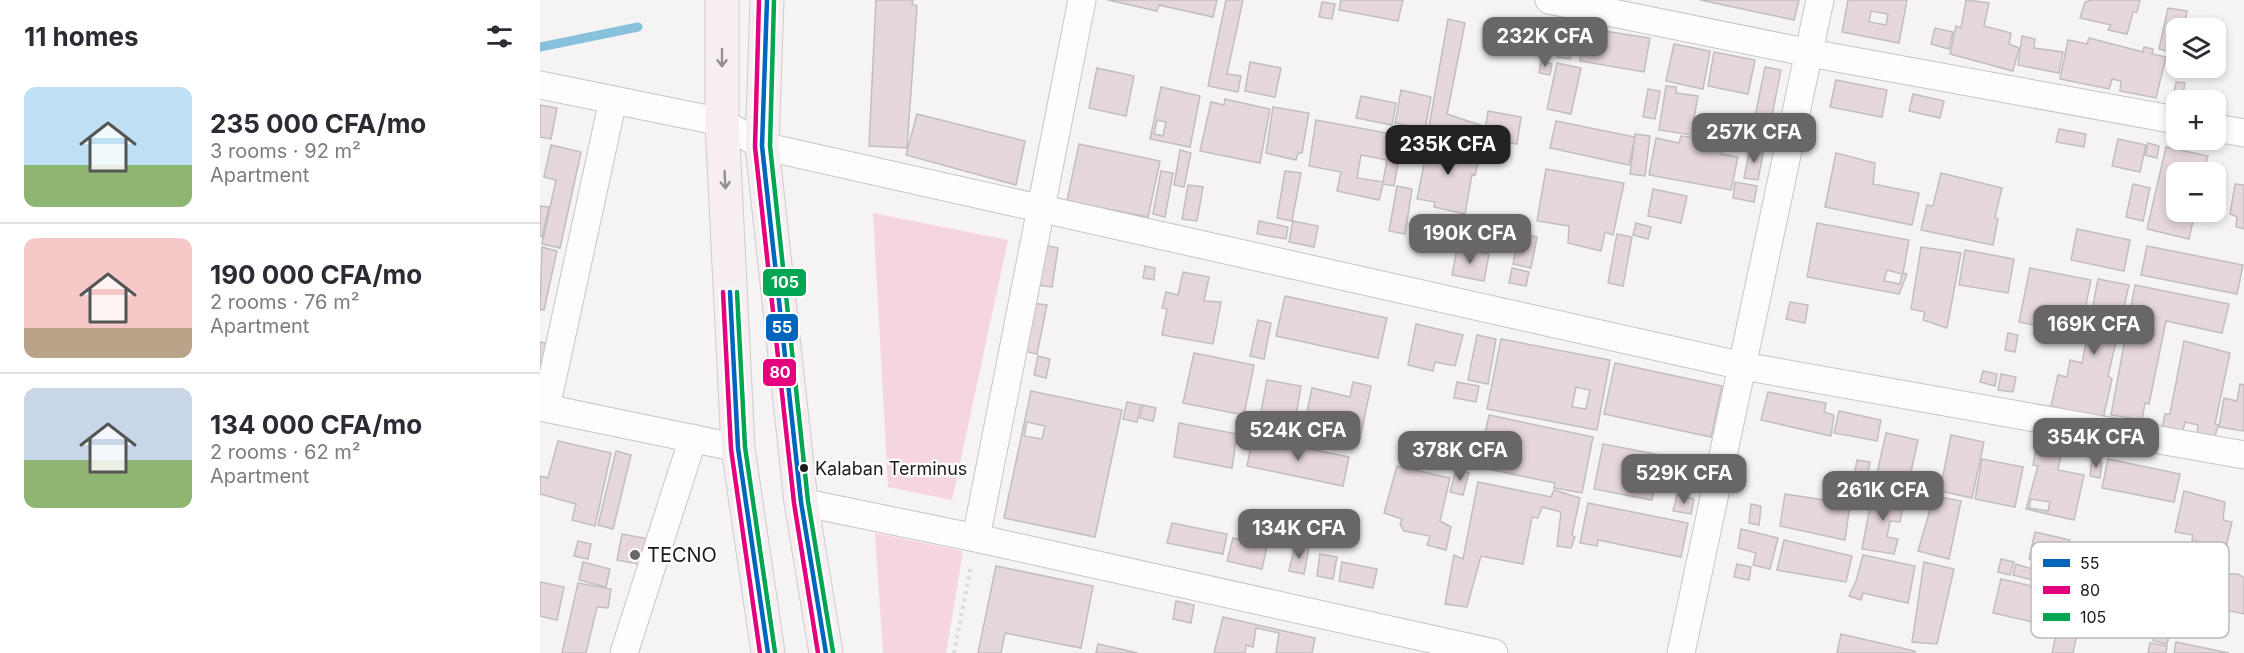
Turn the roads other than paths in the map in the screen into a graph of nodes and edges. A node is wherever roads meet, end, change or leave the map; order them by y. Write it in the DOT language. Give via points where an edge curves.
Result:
graph roads {
  1 [pos="722,0"];
  2 [pos="767,0"];
  3 [pos="1082,0"];
  4 [pos="1549,0"];
  5 [pos="1820,0"];
  6 [pos="1810,53"];
  7 [pos="540,85"];
  8 [pos="613,100"];
  9 [pos="2166,118"];
  10 [pos="722,122"];
  11 [pos="2226,130"];
  12 [pos="2244,133"];
  13 [pos="762,146"];
  14 [pos="1041,208"];
  15 [pos="1743,366"];
  16 [pos="543,408"];
  17 [pos="693,438"];
  18 [pos="738,448"];
  19 [pos="2244,454"];
  20 [pos="801,502"];
  21 [pos="976,538"];
  22 [pos="624,653"];
  23 [pos="768,653"];
  24 [pos="826,653"];
  25 [pos="1494,653"];
  26 [pos="1681,653"];
  1 -- 10 [label="highway, one-way"];
  2 -- 13 [label="highway"];
  3 -- 14 [label="street"];
  4 -- 6 [label="street"];
  5 -- 6 [label="street"];
  6 -- 9 [label="street"];
  6 -- 15 [label="street"];
  7 -- 8 [label="street"];
  8 -- 10 [label="street"];
  8 -- 16 [label="street"];
  10 -- 13 [label="street"];
  10 -- 18 [label="highway, one-way"];
  11 -- 12 [label="street"];
  13 -- 14 [label="street"];
  13 -- 20 [label="highway"];
  14 -- 15 [label="street"];
  14 -- 21 [label="street"];
  15 -- 19 [label="street"];
  15 -- 26 [label="street"];
  16 -- 17 [label="street"];
  17 -- 18 [label="street"];
  17 -- 22 [label="street"];
  18 -- 23 [label="highway"];
  20 -- 21 [label="street"];
  20 -- 24 [label="highway"];
  21 -- 25 [label="street"];
}
